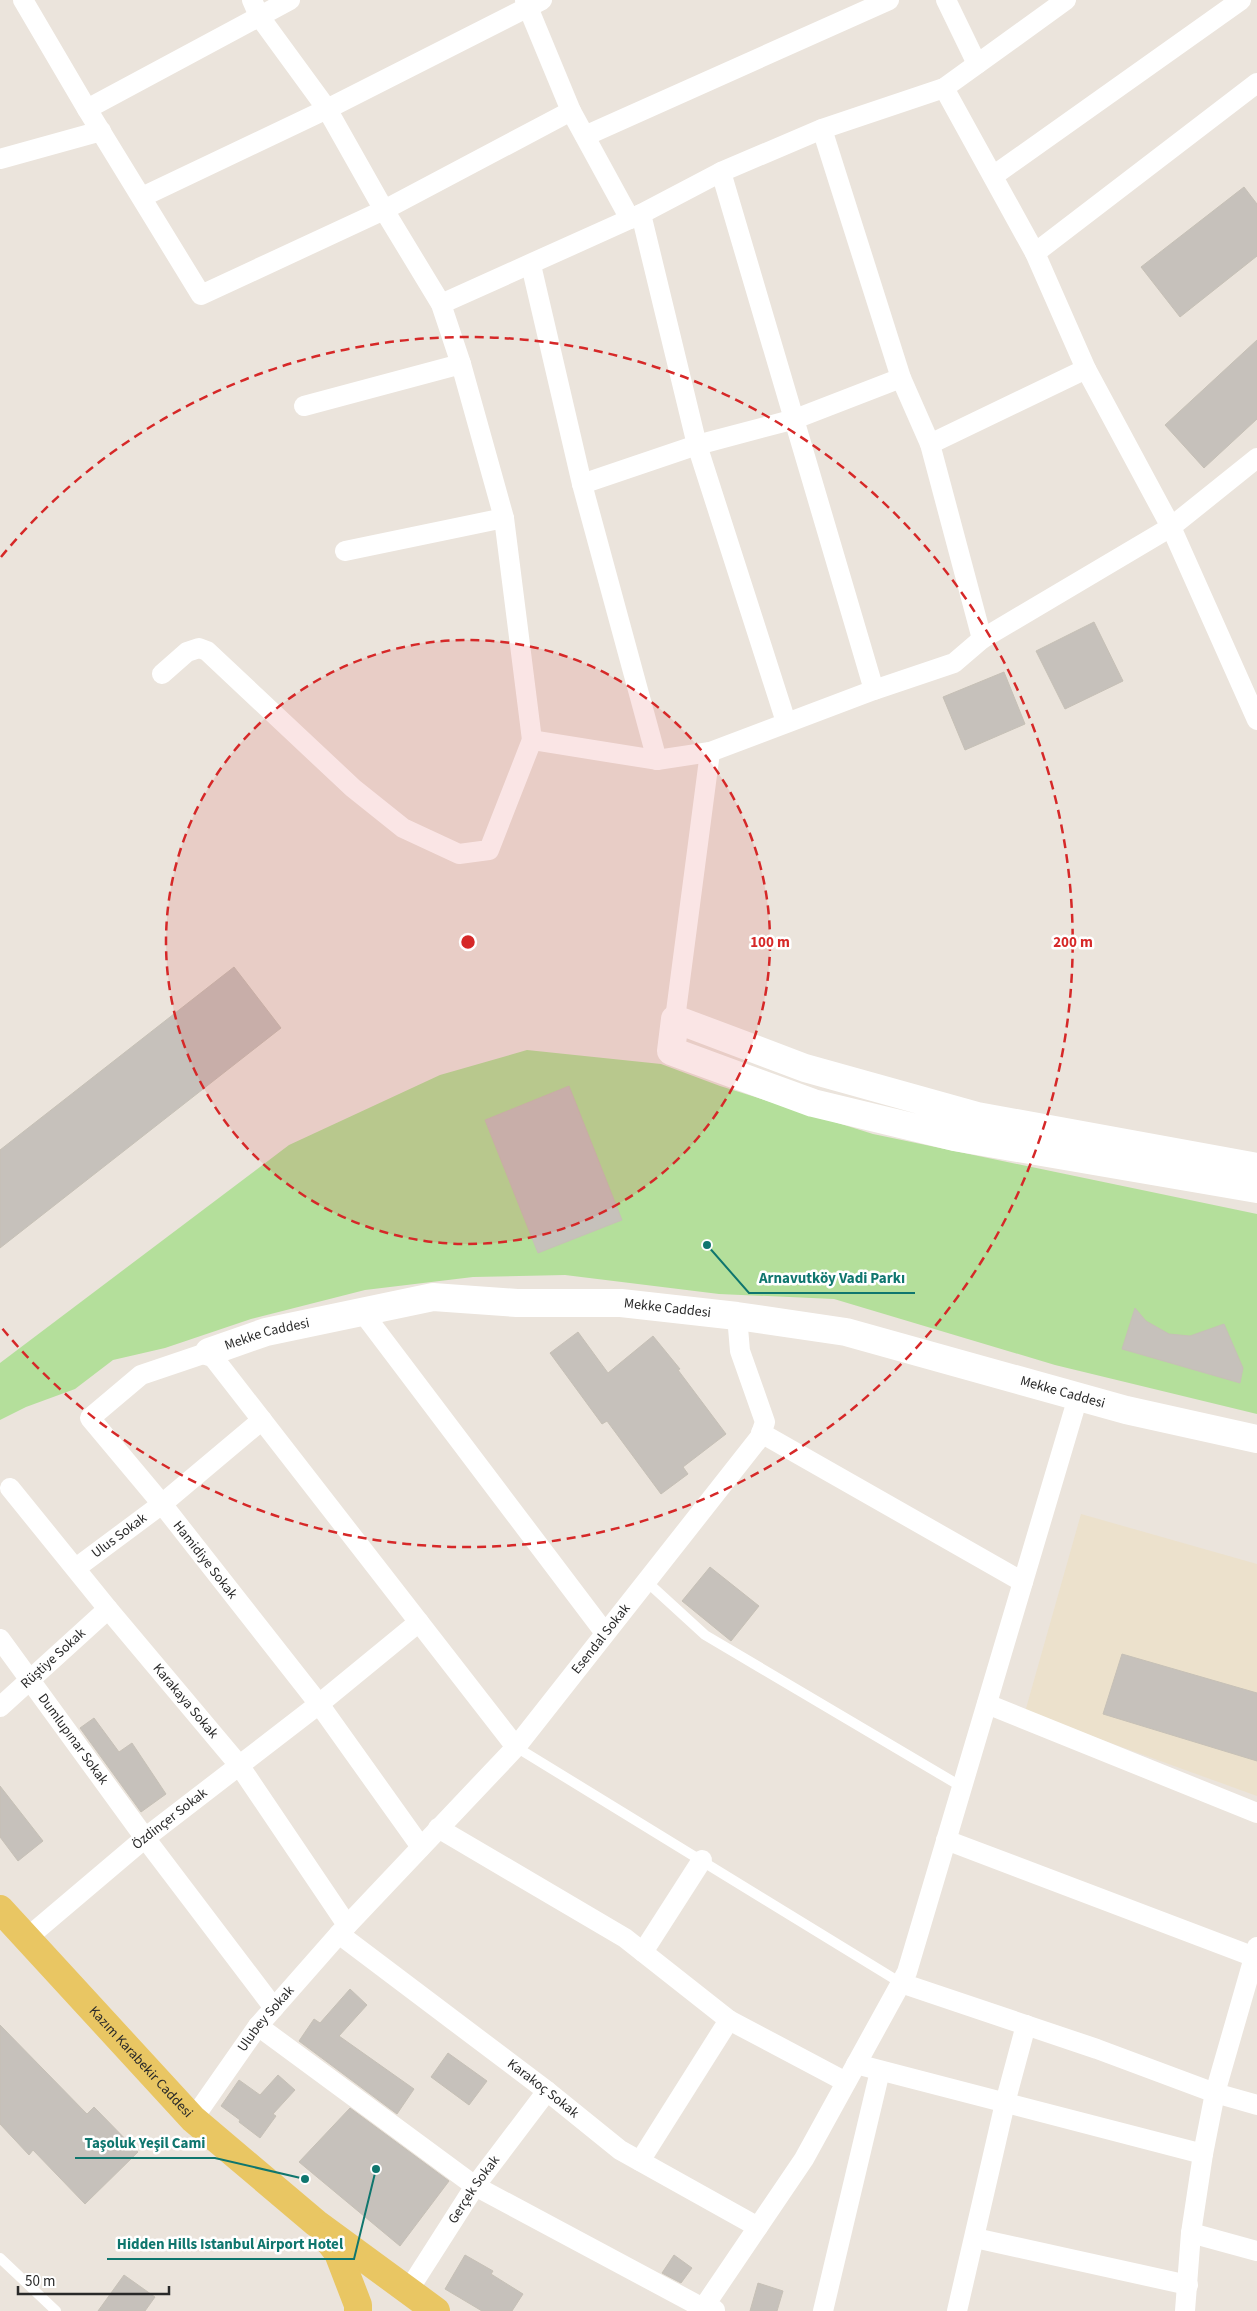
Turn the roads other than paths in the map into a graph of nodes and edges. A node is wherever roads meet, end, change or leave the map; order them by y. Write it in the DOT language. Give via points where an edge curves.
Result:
graph roads {
  1 [pos="23,0"];
  2 [pos="290,0"];
  3 [pos="889,0"];
  4 [pos="946,0"];
  5 [pos="1066,0"];
  6 [pos="1241,0"];
  7 [pos="532,2"];
  8 [pos="256,8"];
  9 [pos="977,64"];
  10 [pos="1257,83"];
  11 [pos="944,88"];
  12 [pos="87,109"];
  13 [pos="327,109"];
  14 [pos="571,111"];
  15 [pos="822,129"];
  16 [pos="101,131"];
  17 [pos="585,136"];
  18 [pos="0,159"];
  19 [pos="721,172"];
  20 [pos="993,176"];
  21 [pos="142,197"];
  22 [pos="384,210"];
  23 [pos="635,217"];
  24 [pos="1035,253"];
  25 [pos="531,265"];
  26 [pos="441,304"];
  27 [pos="462,364"];
  28 [pos="1086,369"];
  29 [pos="901,378"];
  30 [pos="304,406"];
  31 [pos="795,419"];
  32 [pos="930,444"];
  33 [pos="697,445"];
  34 [pos="1257,458"];
  35 [pos="582,484"];
  36 [pos="504,518"];
  37 [pos="1171,527"];
  38 [pos="345,551"];
  39 [pos="982,639"];
  40 [pos="162,674"];
  41 [pos="874,690"];
  42 [pos="1257,720"];
  43 [pos="786,722"];
  44 [pos="532,740"];
  45 [pos="710,752"];
  46 [pos="658,760"];
  47 [pos="675,1019"];
  48 [pos="1257,1166"];
  49 [pos="1257,1189"];
  50 [pos="363,1313"];
  51 [pos="737,1316"];
  52 [pos="209,1352"];
  53 [pos="1078,1397"];
  54 [pos="90,1418"];
  55 [pos="262,1420"];
  56 [pos="761,1433"];
  57 [pos="1257,1440"];
  58 [pos="10,1488"];
  59 [pos="162,1504"];
  60 [pos="76,1568"];
  61 [pos="646,1581"];
  62 [pos="1023,1582"];
  63 [pos="108,1610"];
  64 [pos="419,1622"];
  65 [pos="605,1633"];
  66 [pos="0,1639"];
  67 [pos="31,1679"];
  68 [pos="319,1704"];
  69 [pos="987,1704"];
  70 [pos="0,1707"];
  71 [pos="516,1747"];
  72 [pos="239,1765"];
  73 [pos="962,1788"];
  74 [pos="1257,1813"];
  75 [pos="438,1828"];
  76 [pos="145,1838"];
  77 [pos="946,1840"];
  78 [pos="421,1847"];
  79 [pos="702,1860"];
  80 [pos="0,1909"];
  81 [pos="343,1929"];
  82 [pos="27,1938"];
  83 [pos="643,1952"];
  84 [pos="1256,1954"];
  85 [pos="901,1983"];
  86 [pos="274,2008"];
  87 [pos="729,2020"];
  88 [pos="1026,2025"];
  89 [pos="258,2026"];
  90 [pos="856,2064"];
  91 [pos="880,2071"];
  92 [pos="846,2082"];
  93 [pos="547,2091"];
  94 [pos="1215,2093"];
  95 [pos="1004,2103"];
  96 [pos="1257,2105"];
  97 [pos="193,2119"];
  98 [pos="1203,2154"];
  99 [pos="640,2160"];
  100 [pos="475,2186"];
  101 [pos="316,2222"];
  102 [pos="758,2227"];
  103 [pos="1191,2234"];
  104 [pos="975,2238"];
  105 [pos="1257,2251"];
  106 [pos="0,2258"];
  107 [pos="1188,2285"];
  108 [pos="408,2291"];
  109 [pos="707,2310"];
  110 [pos="56,2311"];
  111 [pos="358,2311"];
  112 [pos="436,2311"];
  113 [pos="823,2311"];
  114 [pos="957,2311"];
  115 [pos="1185,2311"];
  1 -- 12 [label="street"];
  2 -- 8 [label="street"];
  3 -- 17 [label="street"];
  4 -- 9 [label="street"];
  5 -- 9 [label="street"];
  6 -- 20 [label="street"];
  7 -- 13 [label="street"];
  7 -- 14 [label="street"];
  8 -- 12 [label="street"];
  8 -- 13 [label="street"];
  9 -- 11 [label="street"];
  10 -- 24 [label="street"];
  11 -- 15 [label="street"];
  11 -- 20 [label="street"];
  12 -- 16 [label="street"];
  13 -- 21 [label="street"];
  13 -- 22 [label="street"];
  14 -- 17 [label="street"];
  14 -- 22 [label="street"];
  15 -- 19 [label="street"];
  15 -- 29 [label="street"];
  16 -- 18 [label="street"];
  16 -- 21 [label="street"];
  17 -- 23 [label="street"];
  19 -- 23 [label="street"];
  19 -- 31 [label="street"];
  20 -- 24 [label="street"];
  21 -- 22 [label="street" via="201,295"];
  22 -- 26 [label="street"];
  23 -- 25 [label="street"];
  23 -- 33 [label="street"];
  24 -- 28 [label="street"];
  25 -- 26 [label="street"];
  25 -- 35 [label="street"];
  26 -- 27 [label="street"];
  27 -- 30 [label="street"];
  27 -- 36 [label="street"];
  28 -- 32 [label="street"];
  28 -- 37 [label="street"];
  29 -- 31 [label="street"];
  29 -- 32 [label="street"];
  31 -- 33 [label="street"];
  31 -- 41 [label="street"];
  32 -- 39 [label="street"];
  33 -- 35 [label="street"];
  33 -- 43 [label="street"];
  34 -- 37 [label="street"];
  35 -- 46 [label="street"];
  36 -- 38 [label="street"];
  36 -- 44 [label="street"];
  37 -- 39 [label="street"];
  37 -- 42 [label="street"];
  39 -- 41 [label="street" via="954,663"];
  40 -- 44 [label="street" via="187,652 199,648 207,651 360,794 403,828 459,854 489,850"];
  41 -- 43 [label="street"];
  43 -- 45 [label="street"];
  44 -- 46 [label="street"];
  45 -- 46 [label="street"];
  45 -- 47 [label="street"];
  47 -- 48 [label="main road" via="805,1068 977,1116"];
  47 -- 49 [label="main road" via="671,1051 814,1103 954,1137"];
  50 -- 51 [label="main road, Mekke Caddesi" via="433,1297 517,1303 621,1303"];
  50 -- 52 [label="main road, Mekke Caddesi" via="266,1332"];
  50 -- 65 [label="street"];
  51 -- 53 [label="main road, Mekke Caddesi" via="846,1332"];
  51 -- 56 [label="street" via="740,1351 765,1422"];
  52 -- 54 [label="street, Mekke Caddesi" via="142,1375"];
  52 -- 55 [label="street"];
  53 -- 57 [label="main road, Mekke Caddesi"];
  53 -- 62 [label="street"];
  54 -- 59 [label="street, Hamidiye Sokak"];
  55 -- 59 [label="street, Ulus Sokak"];
  55 -- 64 [label="street"];
  56 -- 61 [label="street, Esendal Sokak"];
  56 -- 62 [label="street"];
  58 -- 60 [label="street, Karakaya Sokak"];
  59 -- 60 [label="street, Ulus Sokak"];
  59 -- 68 [label="street, Hamidiye Sokak"];
  60 -- 63 [label="street, Karakaya Sokak"];
  61 -- 65 [label="street, Esendal Sokak"];
  61 -- 73 [label="lane" via="705,1635"];
  62 -- 69 [label="street"];
  63 -- 67 [label="street, Rüştiye Sokak"];
  63 -- 72 [label="street, Karakaya Sokak"];
  64 -- 68 [label="street, Özdinçer Sokak"];
  64 -- 71 [label="street"];
  65 -- 71 [label="street, Esendal Sokak"];
  66 -- 67 [label="street, Dumlupınar Sokak"];
  67 -- 70 [label="street, Rüştiye Sokak"];
  67 -- 76 [label="street, Dumlupınar Sokak"];
  68 -- 72 [label="street, Özdinçer Sokak"];
  68 -- 78 [label="street, Hamidiye Sokak"];
  69 -- 73 [label="street"];
  69 -- 74 [label="street"];
  71 -- 75 [label="street, Esendal Sokak"];
  71 -- 79 [label="lane"];
  72 -- 76 [label="street, Özdinçer Sokak"];
  72 -- 81 [label="street, Karakaya Sokak"];
  73 -- 77 [label="street"];
  75 -- 78 [label="street, Esendal Sokak"];
  75 -- 83 [label="street" via="625,1938"];
  76 -- 82 [label="street, Özdinçer Sokak"];
  76 -- 86 [label="street, Dumlupınar Sokak"];
  77 -- 84 [label="street"];
  77 -- 85 [label="street"];
  78 -- 81 [label="street, Esendal Sokak"];
  79 -- 83 [label="street"];
  79 -- 85 [label="lane"];
  80 -- 82 [label="main road, Kazım Karabekir Caddesi"];
  81 -- 86 [label="street, Ulubey Sokak"];
  81 -- 93 [label="street, Karakoç Sokak"];
  82 -- 97 [label="main road, Kazım Karabekir Caddesi"];
  83 -- 87 [label="street"];
  84 -- 94 [label="street"];
  85 -- 88 [label="street"];
  85 -- 90 [label="street"];
  86 -- 89 [label="street, Ulubey Sokak"];
  87 -- 92 [label="street"];
  87 -- 99 [label="street"];
  88 -- 94 [label="street"];
  88 -- 95 [label="street"];
  89 -- 97 [label="street, Ulubey Sokak"];
  89 -- 100 [label="street"];
  90 -- 91 [label="street"];
  90 -- 92 [label="street"];
  91 -- 95 [label="street"];
  91 -- 113 [label="street"];
  92 -- 102 [label="street" via="804,2160"];
  93 -- 99 [label="street, Karakoç Sokak" via="620,2150"];
  93 -- 100 [label="street, Gerçek Sokak"];
  94 -- 96 [label="street"];
  94 -- 98 [label="street"];
  95 -- 98 [label="street"];
  95 -- 104 [label="street"];
  97 -- 101 [label="main road, Kazım Karabekir Caddesi"];
  98 -- 103 [label="street"];
  99 -- 102 [label="street, Karakoç Sokak"];
  100 -- 108 [label="street, Gerçek Sokak"];
  100 -- 109 [label="street"];
  101 -- 108 [label="main road, Kazım Karabekir Caddesi"];
  101 -- 111 [label="main road" via="338,2253"];
  102 -- 109 [label="street"];
  103 -- 105 [label="street"];
  103 -- 107 [label="street"];
  104 -- 107 [label="street"];
  104 -- 114 [label="street"];
  106 -- 110 [label="lane"];
  107 -- 115 [label="street"];
  108 -- 112 [label="main road, Kazım Karabekir Caddesi"];
}
